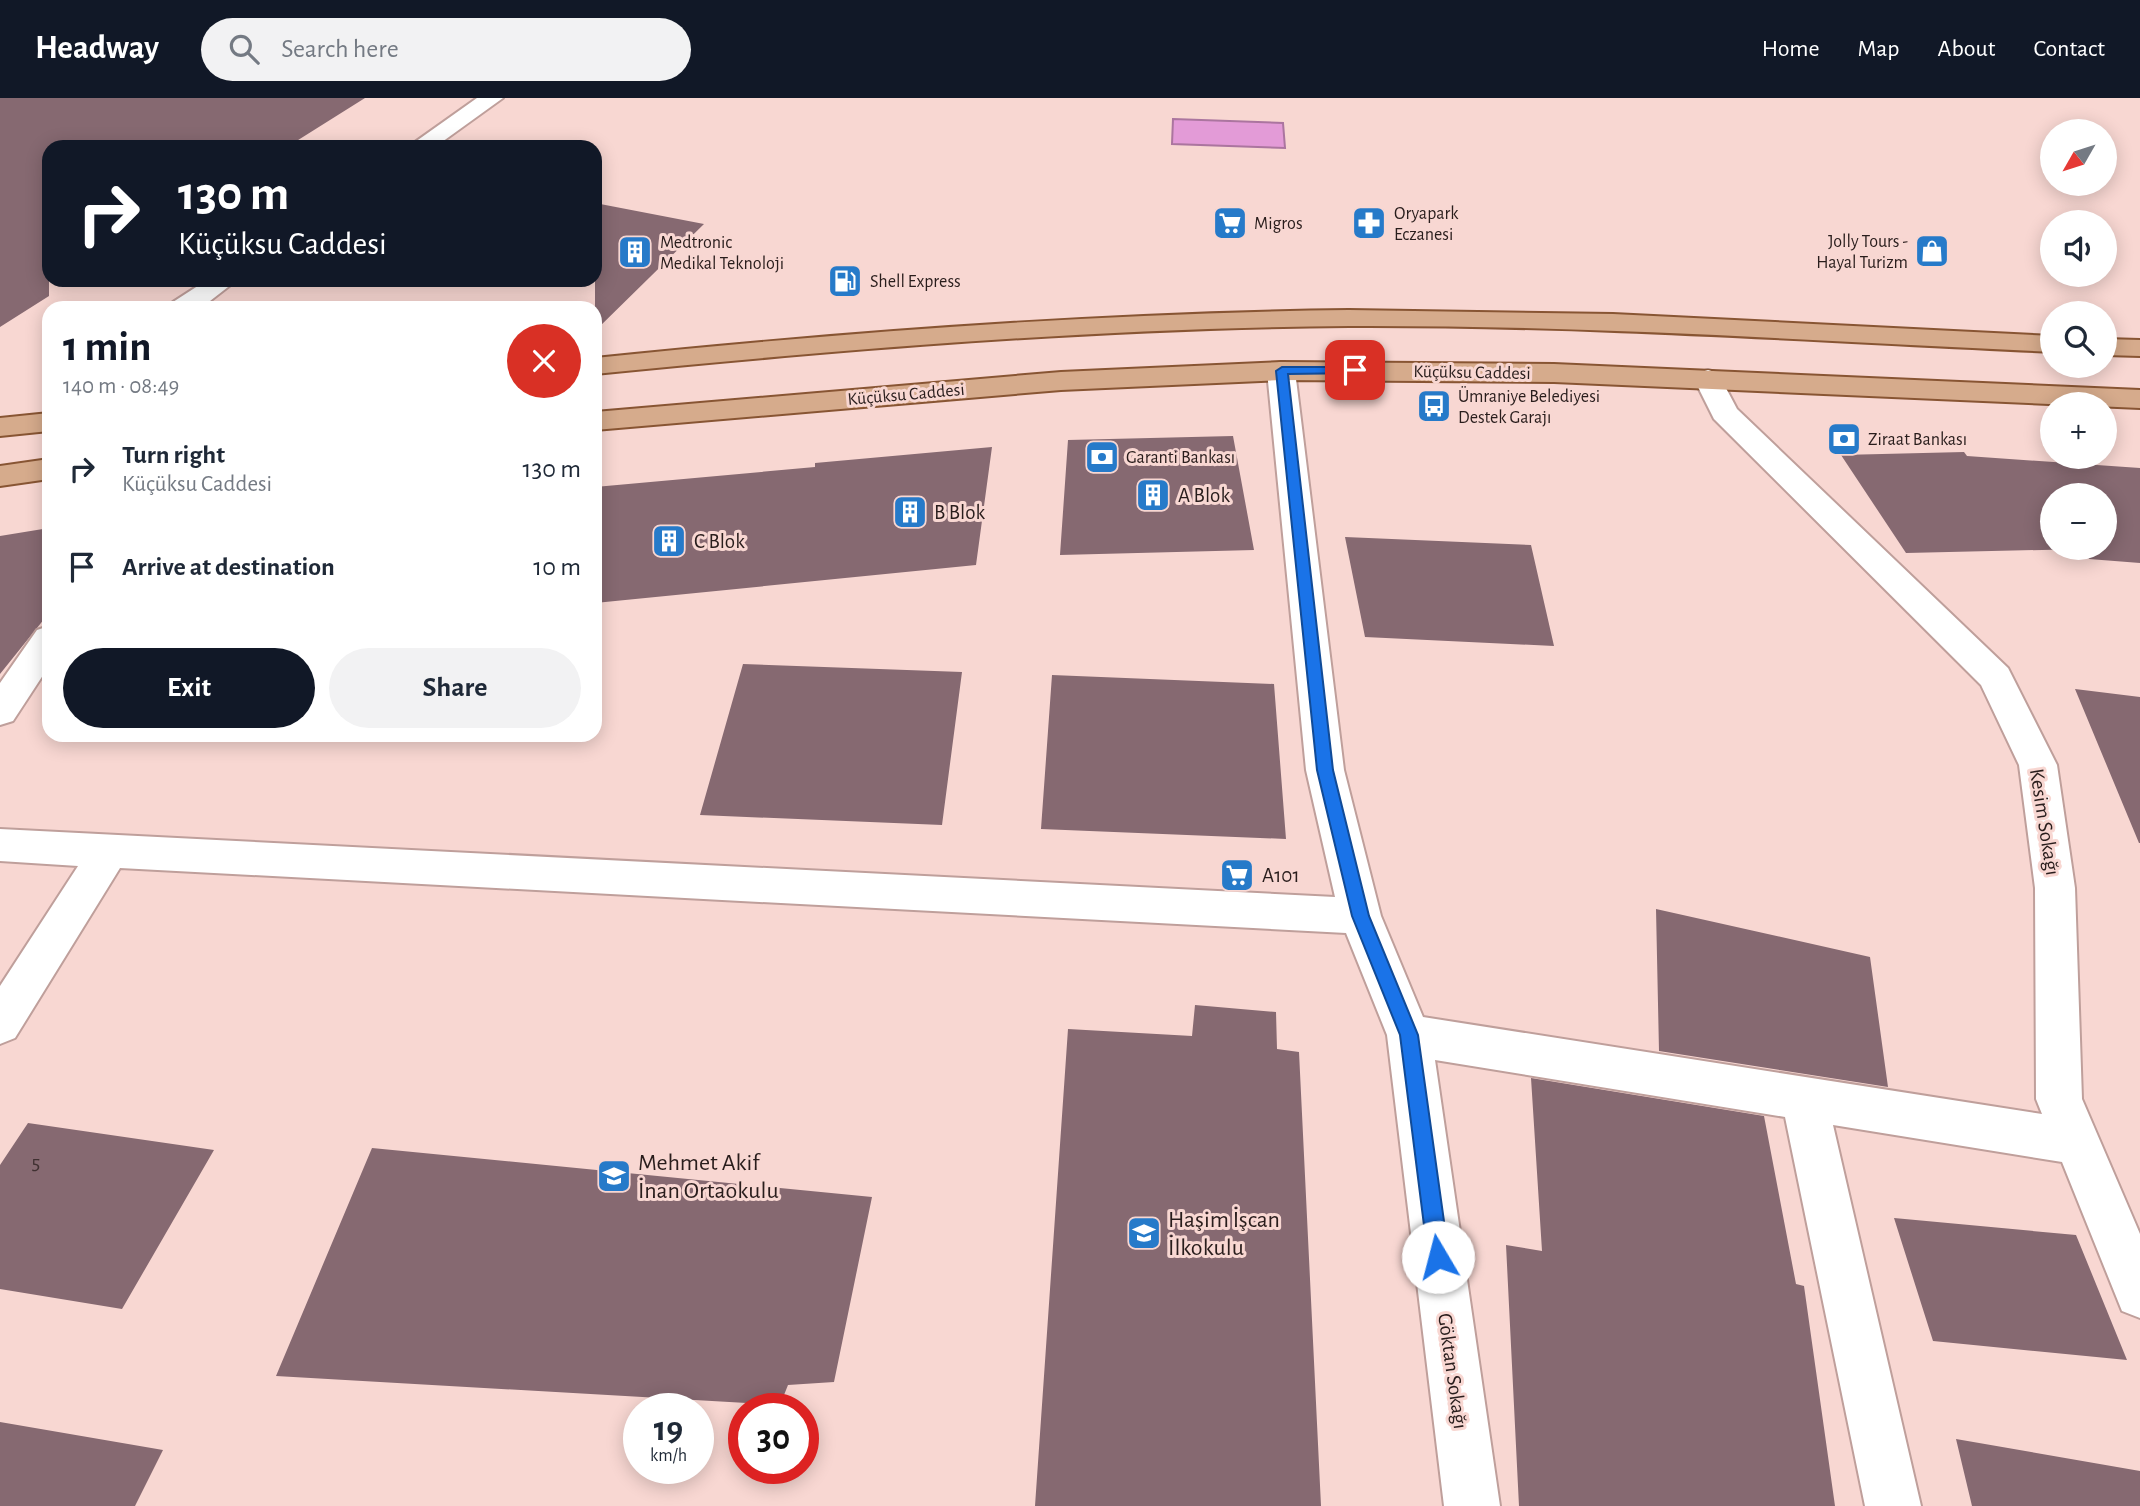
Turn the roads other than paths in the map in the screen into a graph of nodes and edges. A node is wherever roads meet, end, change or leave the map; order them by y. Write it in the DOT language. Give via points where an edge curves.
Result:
graph roads {
  1 [pos="492,98"];
  2 [pos="430,140"];
  3 [pos="214,287"];
  4 [pos="193,301"];
  5 [pos="2040,343"];
  6 [pos="2117,347"];
  7 [pos="2140,348"];
  8 [pos="602,365"];
  9 [pos="1282,371"];
  10 [pos="1708,379"];
  11 [pos="2140,399"];
  12 [pos="602,420"];
  13 [pos="42,423"];
  14 [pos="0,427"];
  15 [pos="42,470"];
  16 [pos="0,475"];
  17 [pos="42,649"];
  18 [pos="0,711"];
  19 [pos="0,845"];
  20 [pos="108,852"];
  21 [pos="1360,916"];
  22 [pos="0,1024"];
  23 [pos="1409,1035"];
  24 [pos="1804,1098"];
  25 [pos="2077,1142"];
  26 [pos="2140,1293"];
  27 [pos="1472,1506"];
  28 [pos="1893,1506"];
  1 -- 2 [label="street"];
  3 -- 4 [label="street"];
  5 -- 8 [label="main road" via="1469,318 1347,318 1040,329 764,348"];
  6 -- 7 [label="main road"];
  9 -- 10 [label="main road, Küçüksu Caddesi"];
  9 -- 12 [label="main road, Küçüksu Caddesi" via="1061,381"];
  9 -- 21 [label="street, Göktan Sokağı" via="1325,770"];
  10 -- 11 [label="main road, Küçüksu Caddesi"];
  10 -- 25 [label="street, Kesim Sokağı" via="1724,413 1995,677 2038,765 2055,888 2059,1099"];
  13 -- 14 [label="main road"];
  15 -- 16 [label="main road"];
  17 -- 18 [label="street"];
  19 -- 20 [label="street"];
  20 -- 21 [label="street"];
  20 -- 22 [label="street"];
  21 -- 23 [label="street, Göktan Sokağı"];
  23 -- 24 [label="street"];
  23 -- 27 [label="street, Göktan Sokağı"];
  24 -- 25 [label="street"];
  24 -- 28 [label="street"];
  25 -- 26 [label="street, Kesim Sokağı"];
}
